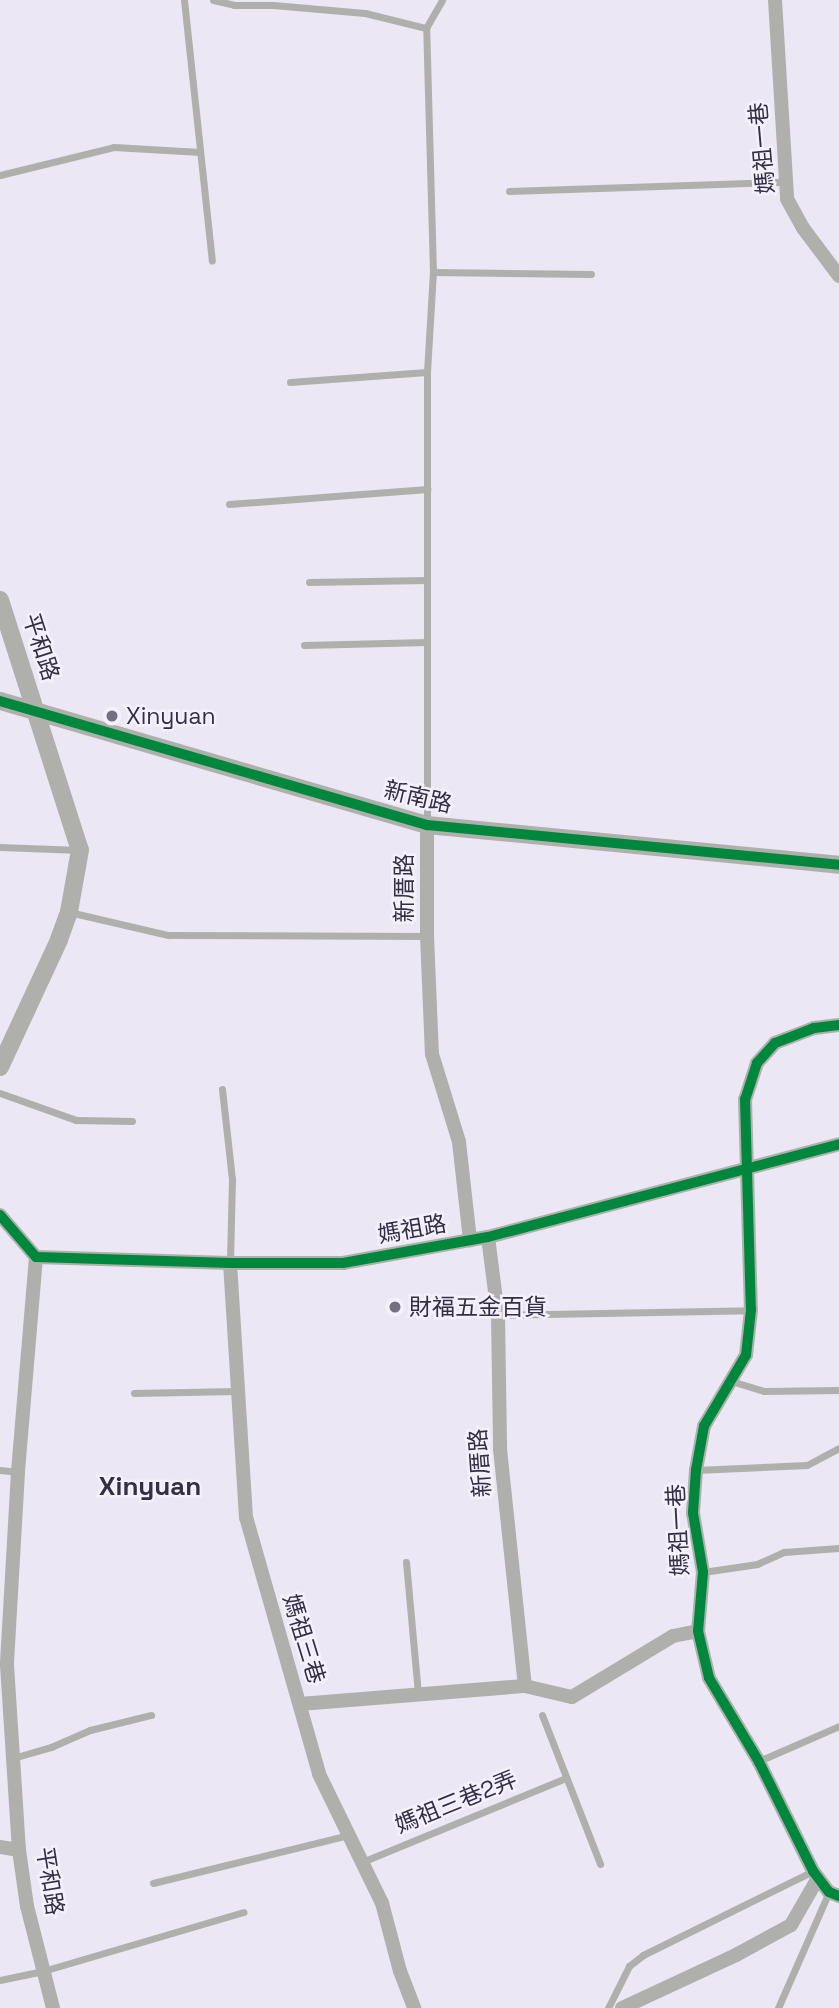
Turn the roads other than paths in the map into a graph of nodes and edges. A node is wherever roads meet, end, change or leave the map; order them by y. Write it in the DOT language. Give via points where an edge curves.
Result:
graph roads {
  1 [pos="184,0"];
  2 [pos="213,0"];
  3 [pos="442,0"];
  4 [pos="775,0"];
  5 [pos="426,28"];
  6 [pos="200,152"];
  7 [pos="0,175"];
  8 [pos="785,182"];
  9 [pos="509,191"];
  10 [pos="212,261"];
  11 [pos="433,272"];
  12 [pos="590,274"];
  13 [pos="839,276"];
  14 [pos="427,372"];
  15 [pos="290,382"];
  16 [pos="427,489"];
  17 [pos="229,504"];
  18 [pos="427,580"];
  19 [pos="309,582"];
  20 [pos="0,600"];
  21 [pos="427,642"];
  22 [pos="304,645"];
  23 [pos="0,701"];
  24 [pos="36,710"];
  25 [pos="427,825"];
  26 [pos="0,847"];
  27 [pos="80,850"];
  28 [pos="839,865"];
  29 [pos="69,912"];
  30 [pos="426,936"];
  31 [pos="839,1025"];
  32 [pos="0,1067"];
  33 [pos="222,1089"];
  34 [pos="0,1093"];
  35 [pos="132,1121"];
  36 [pos="839,1144"];
  37 [pos="748,1166"];
  38 [pos="0,1214"];
  39 [pos="488,1237"];
  40 [pos="470,1240"];
  41 [pos="36,1257"];
  42 [pos="230,1264"];
  43 [pos="751,1310"];
  44 [pos="498,1315"];
  45 [pos="731,1381"];
  46 [pos="839,1390"];
  47 [pos="237,1391"];
  48 [pos="134,1393"];
  49 [pos="839,1448"];
  50 [pos="0,1470"];
  51 [pos="696,1470"];
  52 [pos="18,1472"];
  53 [pos="839,1548"];
  54 [pos="405,1562"];
  55 [pos="704,1572"];
  56 [pos="698,1631"];
  57 [pos="4,1665"];
  58 [pos="525,1686"];
  59 [pos="418,1694"];
  60 [pos="300,1704"];
  61 [pos="542,1715"];
  62 [pos="151,1716"];
  63 [pos="839,1726"];
  64 [pos="13,1758"];
  65 [pos="759,1762"];
  66 [pos="566,1778"];
  67 [pos="349,1835"];
  68 [pos="0,1847"];
  69 [pos="19,1850"];
  70 [pos="362,1862"];
  71 [pos="600,1864"];
  72 [pos="815,1874"];
  73 [pos="153,1883"];
  74 [pos="834,1894"];
  75 [pos="243,1912"];
  76 [pos="43,1971"];
  77 [pos="0,1980"];
  78 [pos="53,2008"];
  79 [pos="414,2008"];
  80 [pos="608,2008"];
  81 [pos="622,2008"];
  82 [pos="778,2008"];
  1 -- 6 [label="lane"];
  2 -- 5 [label="lane" via="365,13"];
  3 -- 5 [label="lane"];
  4 -- 8 [label="street, 媽祖一巷"];
  5 -- 11 [label="lane"];
  6 -- 7 [label="lane" via="114,147"];
  6 -- 10 [label="lane"];
  8 -- 9 [label="lane"];
  8 -- 13 [label="street, 媽祖一巷" via="803,228"];
  11 -- 12 [label="lane"];
  11 -- 14 [label="lane"];
  14 -- 15 [label="lane"];
  14 -- 16 [label="lane"];
  16 -- 17 [label="lane"];
  16 -- 18 [label="lane"];
  18 -- 19 [label="lane"];
  18 -- 21 [label="lane"];
  20 -- 24 [label="street, 平和路"];
  21 -- 22 [label="lane"];
  21 -- 25 [label="lane"];
  23 -- 24 [label="street, 新南路"];
  24 -- 25 [label="street, 新南路"];
  24 -- 27 [label="street, 平和路"];
  25 -- 28 [label="street, 新南路"];
  25 -- 30 [label="street, 新厝路"];
  26 -- 27 [label="lane"];
  27 -- 29 [label="street"];
  29 -- 30 [label="lane" via="168,935"];
  29 -- 32 [label="street"];
  30 -- 40 [label="street, 新厝路" via="432,1054 459,1142"];
  31 -- 37 [label="street, 媽祖一巷" via="814,1028 775,1043 757,1063 745,1099"];
  33 -- 42 [label="lane" via="232,1179"];
  34 -- 35 [label="lane" via="76,1120"];
  36 -- 37 [label="street, 媽祖路"];
  37 -- 39 [label="street, 媽祖路"];
  37 -- 43 [label="street, 媽祖一巷"];
  38 -- 41 [label="street"];
  39 -- 40 [label="street, 媽祖路"];
  39 -- 44 [label="street, 新厝路"];
  40 -- 42 [label="street, 媽祖路" via="343,1263"];
  41 -- 42 [label="street, 媽祖路"];
  41 -- 52 [label="street, 平和路"];
  42 -- 47 [label="street, 媽祖三巷"];
  43 -- 44 [label="lane"];
  43 -- 45 [label="street, 媽祖一巷" via="746,1355"];
  44 -- 58 [label="street, 新厝路" via="500,1449"];
  45 -- 46 [label="lane" via="764,1391"];
  45 -- 51 [label="street, 媽祖一巷" via="704,1426"];
  47 -- 48 [label="lane"];
  47 -- 60 [label="street, 媽祖三巷" via="246,1517"];
  49 -- 51 [label="lane" via="807,1465"];
  50 -- 52 [label="lane"];
  51 -- 55 [label="street, 媽祖一巷" via="693,1513"];
  52 -- 57 [label="street, 平和路"];
  53 -- 55 [label="lane" via="784,1552 757,1564"];
  54 -- 59 [label="lane"];
  55 -- 56 [label="street, 媽祖一巷"];
  56 -- 58 [label="street" via="673,1636 572,1697"];
  56 -- 65 [label="street, 媽祖一巷" via="709,1678"];
  57 -- 64 [label="street, 平和路"];
  58 -- 59 [label="street"];
  59 -- 60 [label="street"];
  60 -- 67 [label="street, 媽祖三巷" via="319,1774"];
  61 -- 66 [label="lane"];
  62 -- 64 [label="lane" via="90,1730"];
  63 -- 65 [label="lane"];
  64 -- 69 [label="street, 平和路"];
  65 -- 72 [label="street, 媽祖一巷"];
  66 -- 70 [label="lane, 媽祖三巷2弄"];
  66 -- 71 [label="lane"];
  67 -- 70 [label="street, 媽祖三巷"];
  67 -- 73 [label="lane"];
  68 -- 69 [label="street"];
  69 -- 76 [label="street, 平和路"];
  70 -- 79 [label="street, 媽祖三巷" via="382,1903"];
  72 -- 74 [label="street, 媽祖一巷"];
  72 -- 80 [label="lane" via="642,1955 629,1966"];
  72 -- 81 [label="street" via="791,1924"];
  74 -- 82 [label="lane"];
  75 -- 76 [label="lane"];
  76 -- 77 [label="lane"];
  76 -- 78 [label="street, 平和路"];
}
